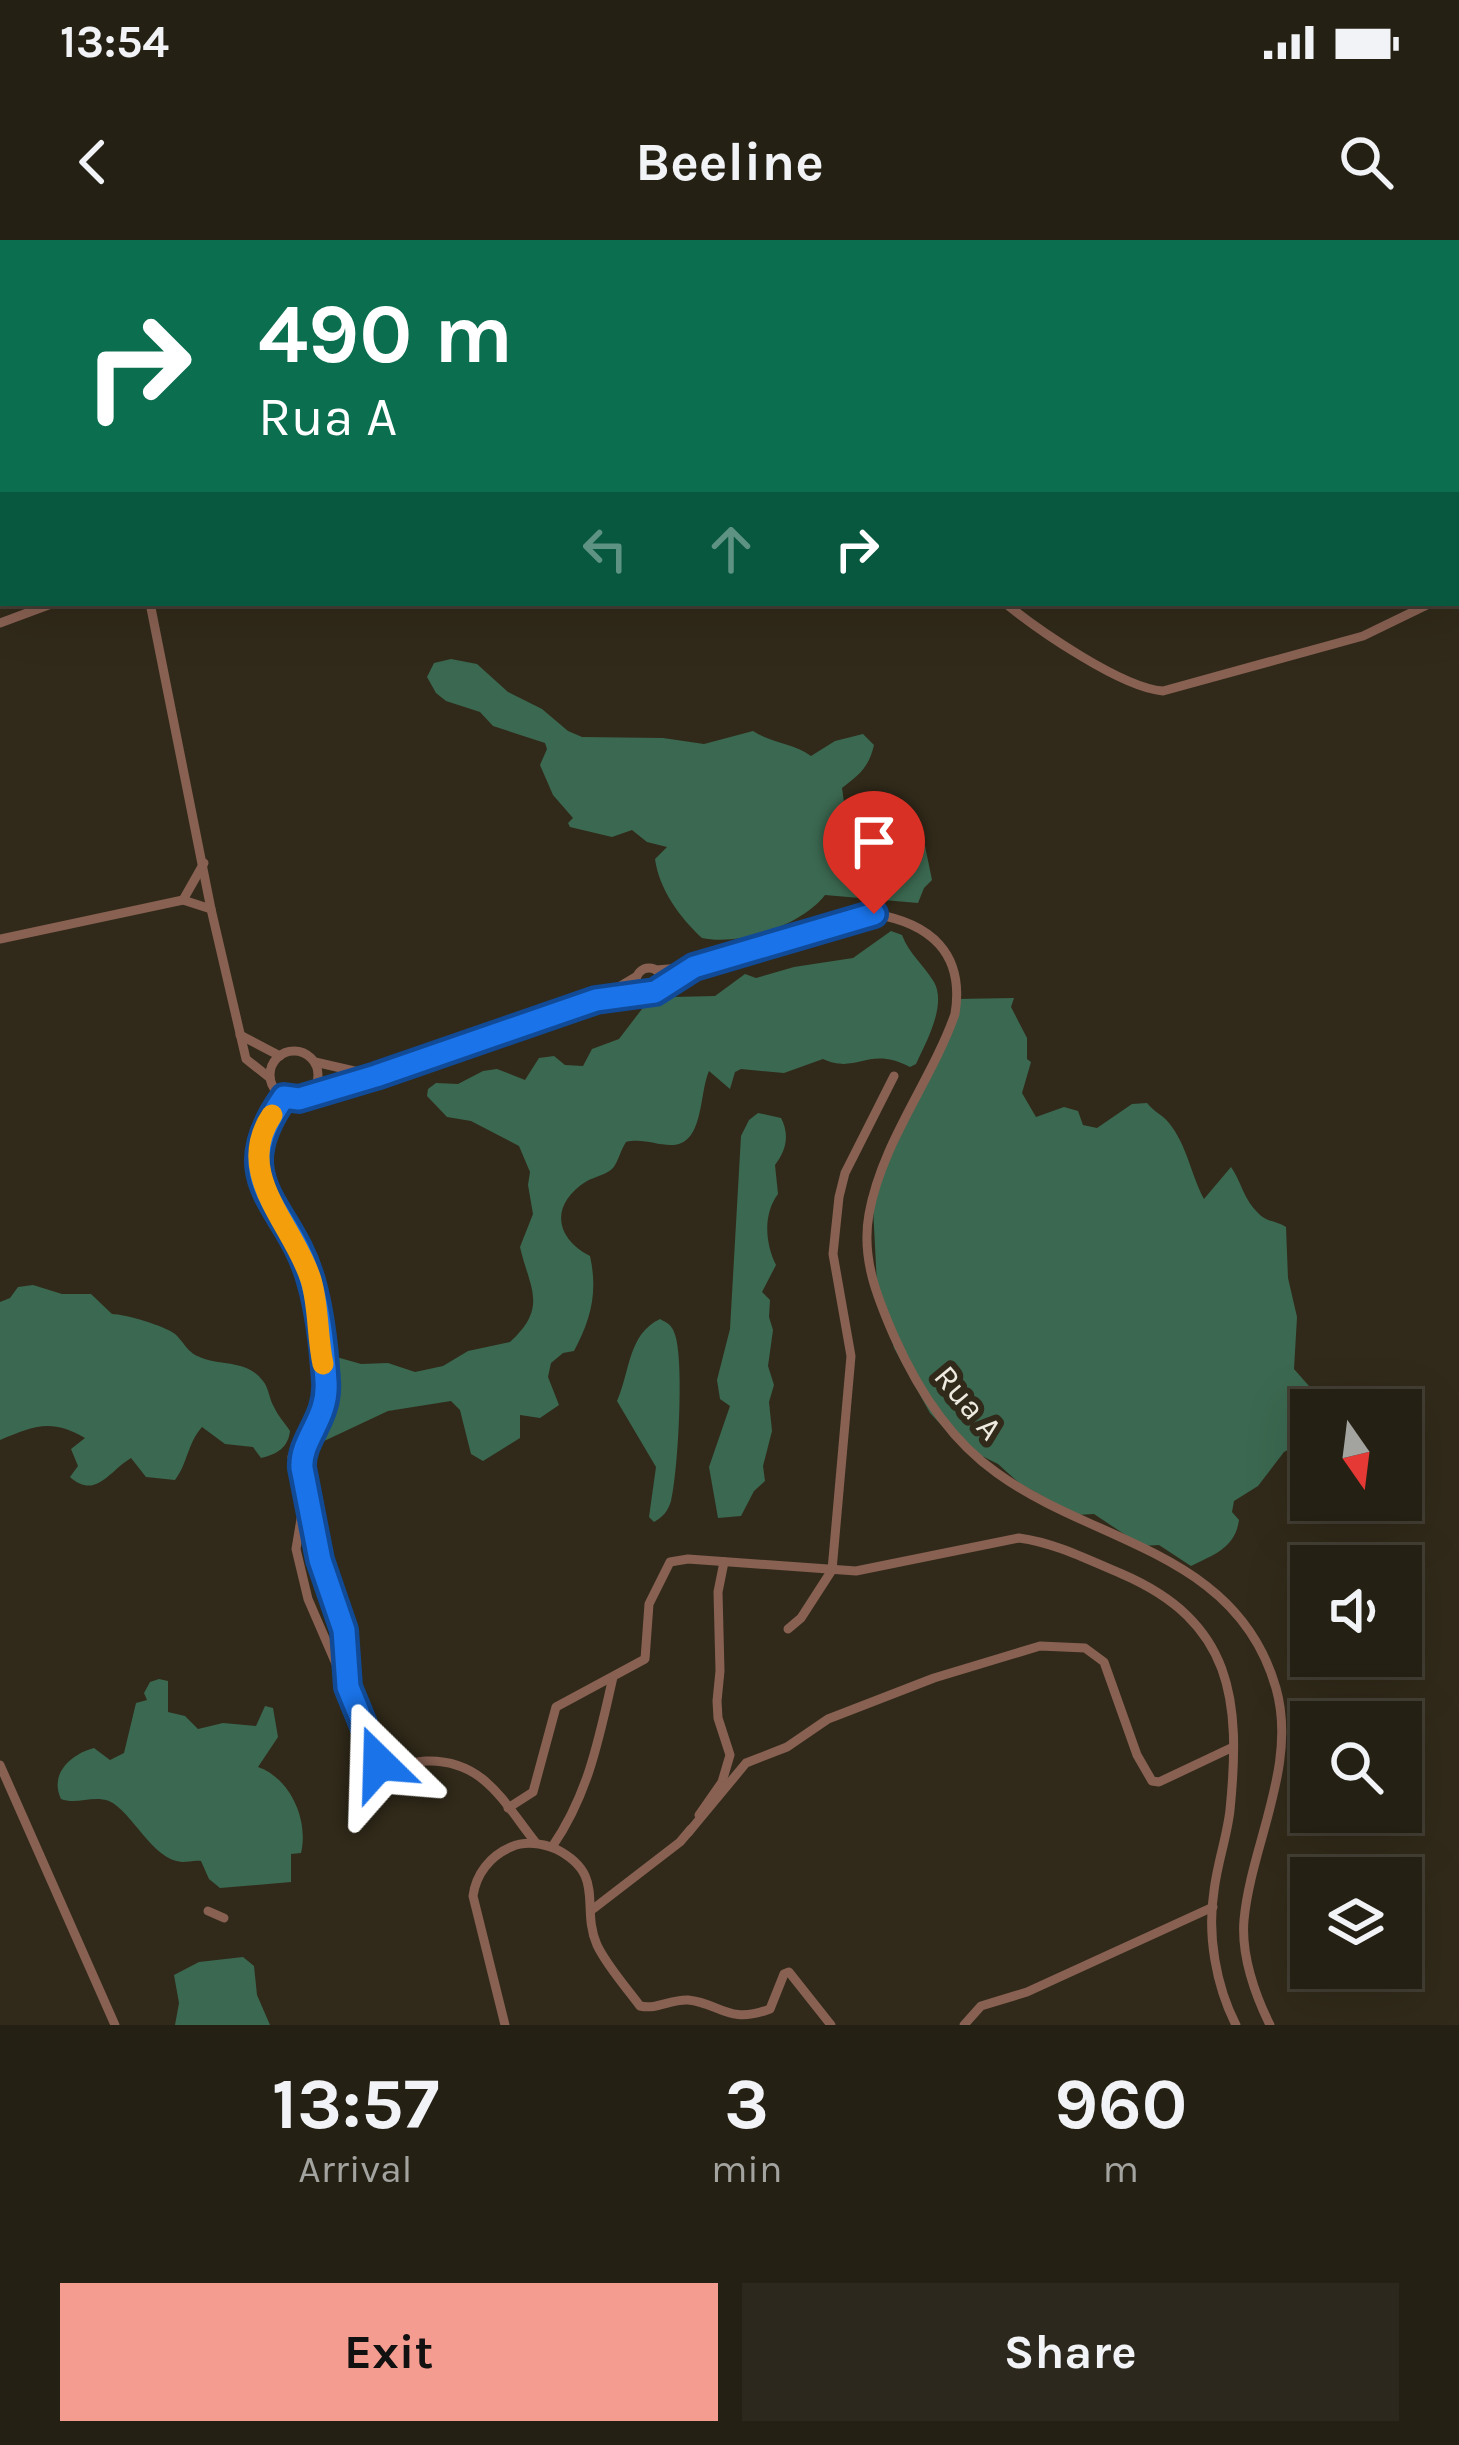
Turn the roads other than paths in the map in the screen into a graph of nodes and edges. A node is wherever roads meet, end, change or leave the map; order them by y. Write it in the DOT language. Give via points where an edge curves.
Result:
graph roads {
  1 [pos="46,606"];
  2 [pos="151,606"];
  3 [pos="1008,606"];
  4 [pos="1425,606"];
  5 [pos="0,623"];
  6 [pos="204,862"];
  7 [pos="183,900"];
  8 [pos="211,909"];
  9 [pos="0,939"];
  10 [pos="694,967"];
  11 [pos="656,970"];
  12 [pos="638,976"];
  13 [pos="658,990"];
  14 [pos="646,993"];
  15 [pos="596,1000"];
  16 [pos="240,1035"];
  17 [pos="280,1056"];
  18 [pos="315,1062"];
  19 [pos="376,1076"];
  20 [pos="895,1076"];
  21 [pos="270,1078"];
  22 [pos="307,1096"];
  23 [pos="284,1097"];
  24 [pos="321,1357"];
  25 [pos="724,1562"];
  26 [pos="832,1570"];
  27 [pos="330,1591"];
  28 [pos="308,1599"];
  29 [pos="788,1629"];
  30 [pos="616,1676"];
  31 [pos="348,1687"];
  32 [pos="1232,1748"];
  33 [pos="730,1755"];
  34 [pos="746,1763"];
  35 [pos="0,1765"];
  36 [pos="508,1808"];
  37 [pos="688,1833"];
  38 [pos="536,1843"];
  39 [pos="552,1847"];
  40 [pos="1213,1906"];
  41 [pos="592,1909"];
  42 [pos="208,1911"];
  43 [pos="224,1918"];
  44 [pos="115,2025"];
  45 [pos="505,2025"];
  46 [pos="831,2025"];
  47 [pos="964,2025"];
  48 [pos="1236,2025"];
  49 [pos="1270,2025"];
  1 -- 5 [label="street"];
  2 -- 6 [label="street"];
  3 -- 4 [label="street" via="1073,650 1163,691 1363,636"];
  6 -- 7 [label="street"];
  6 -- 8 [label="street"];
  7 -- 8 [label="street"];
  7 -- 9 [label="street"];
  8 -- 16 [label="street"];
  10 -- 11 [label="street, Rua A"];
  10 -- 13 [label="street, Rua A"];
  10 -- 49 [label="street, Rua A" via="874,914 929,932 946,952 958,992 955,1014 868,1215 874,1290 911,1376 959,1440 1034,1497 1196,1575 1246,1626 1276,1688 1281,1732 1243,1923"];
  11 -- 12 [label="street, Rua A"];
  11 -- 13 [label="street"];
  12 -- 14 [label="street"];
  12 -- 15 [label="street, Rua A"];
  13 -- 14 [label="street, Rua A"];
  14 -- 15 [label="street, Rua A"];
  15 -- 19 [label="street, Rua A"];
  16 -- 17 [label="street"];
  16 -- 21 [label="street" via="246,1059"];
  17 -- 18 [label="street" via="295,1051"];
  17 -- 21 [label="street"];
  18 -- 19 [label="street"];
  18 -- 22 [label="street" via="319,1077"];
  19 -- 22 [label="street, Rua A"];
  20 -- 26 [label="street" via="845,1173 834,1222 851,1356"];
  21 -- 23 [label="street"];
  22 -- 23 [label="street"];
  23 -- 24 [label="street" via="258,1150 260,1173 311,1281"];
  24 -- 27 [label="street" via="327,1397 301,1458"];
  24 -- 28 [label="street" via="313,1415 292,1457 303,1508 296,1549"];
  25 -- 26 [label="street"];
  25 -- 30 [label="street" via="670,1562 649,1604 649,1650"];
  25 -- 33 [label="street" via="717,1701"];
  26 -- 29 [label="street"];
  26 -- 32 [label="street" via="1019,1538 1142,1582 1180,1605 1205,1635 1226,1677"];
  27 -- 28 [label="street"];
  27 -- 31 [label="street" via="344,1630"];
  28 -- 31 [label="street"];
  30 -- 36 [label="street" via="556,1707 533,1792"];
  30 -- 39 [label="street" via="585,1788"];
  31 -- 36 [label="street" via="379,1763 438,1762 479,1772"];
  32 -- 34 [label="street" via="1152,1781 1104,1662 1064,1645 934,1678 828,1719"];
  32 -- 40 [label="street"];
  33 -- 34 [label="street"];
  33 -- 37 [label="street"];
  34 -- 37 [label="street"];
  35 -- 44 [label="street"];
  36 -- 38 [label="street"];
  37 -- 41 [label="street"];
  38 -- 39 [label="street"];
  38 -- 45 [label="street" via="509,1847 475,1881"];
  39 -- 41 [label="street" via="584,1872"];
  40 -- 47 [label="street" via="1028,1993 981,2006"];
  40 -- 48 [label="street" via="1220,1985"];
  41 -- 46 [label="street" via="598,1948 640,2006 690,2000 719,2016 764,2014 789,1972"];
  42 -- 43 [label="street"];
}
